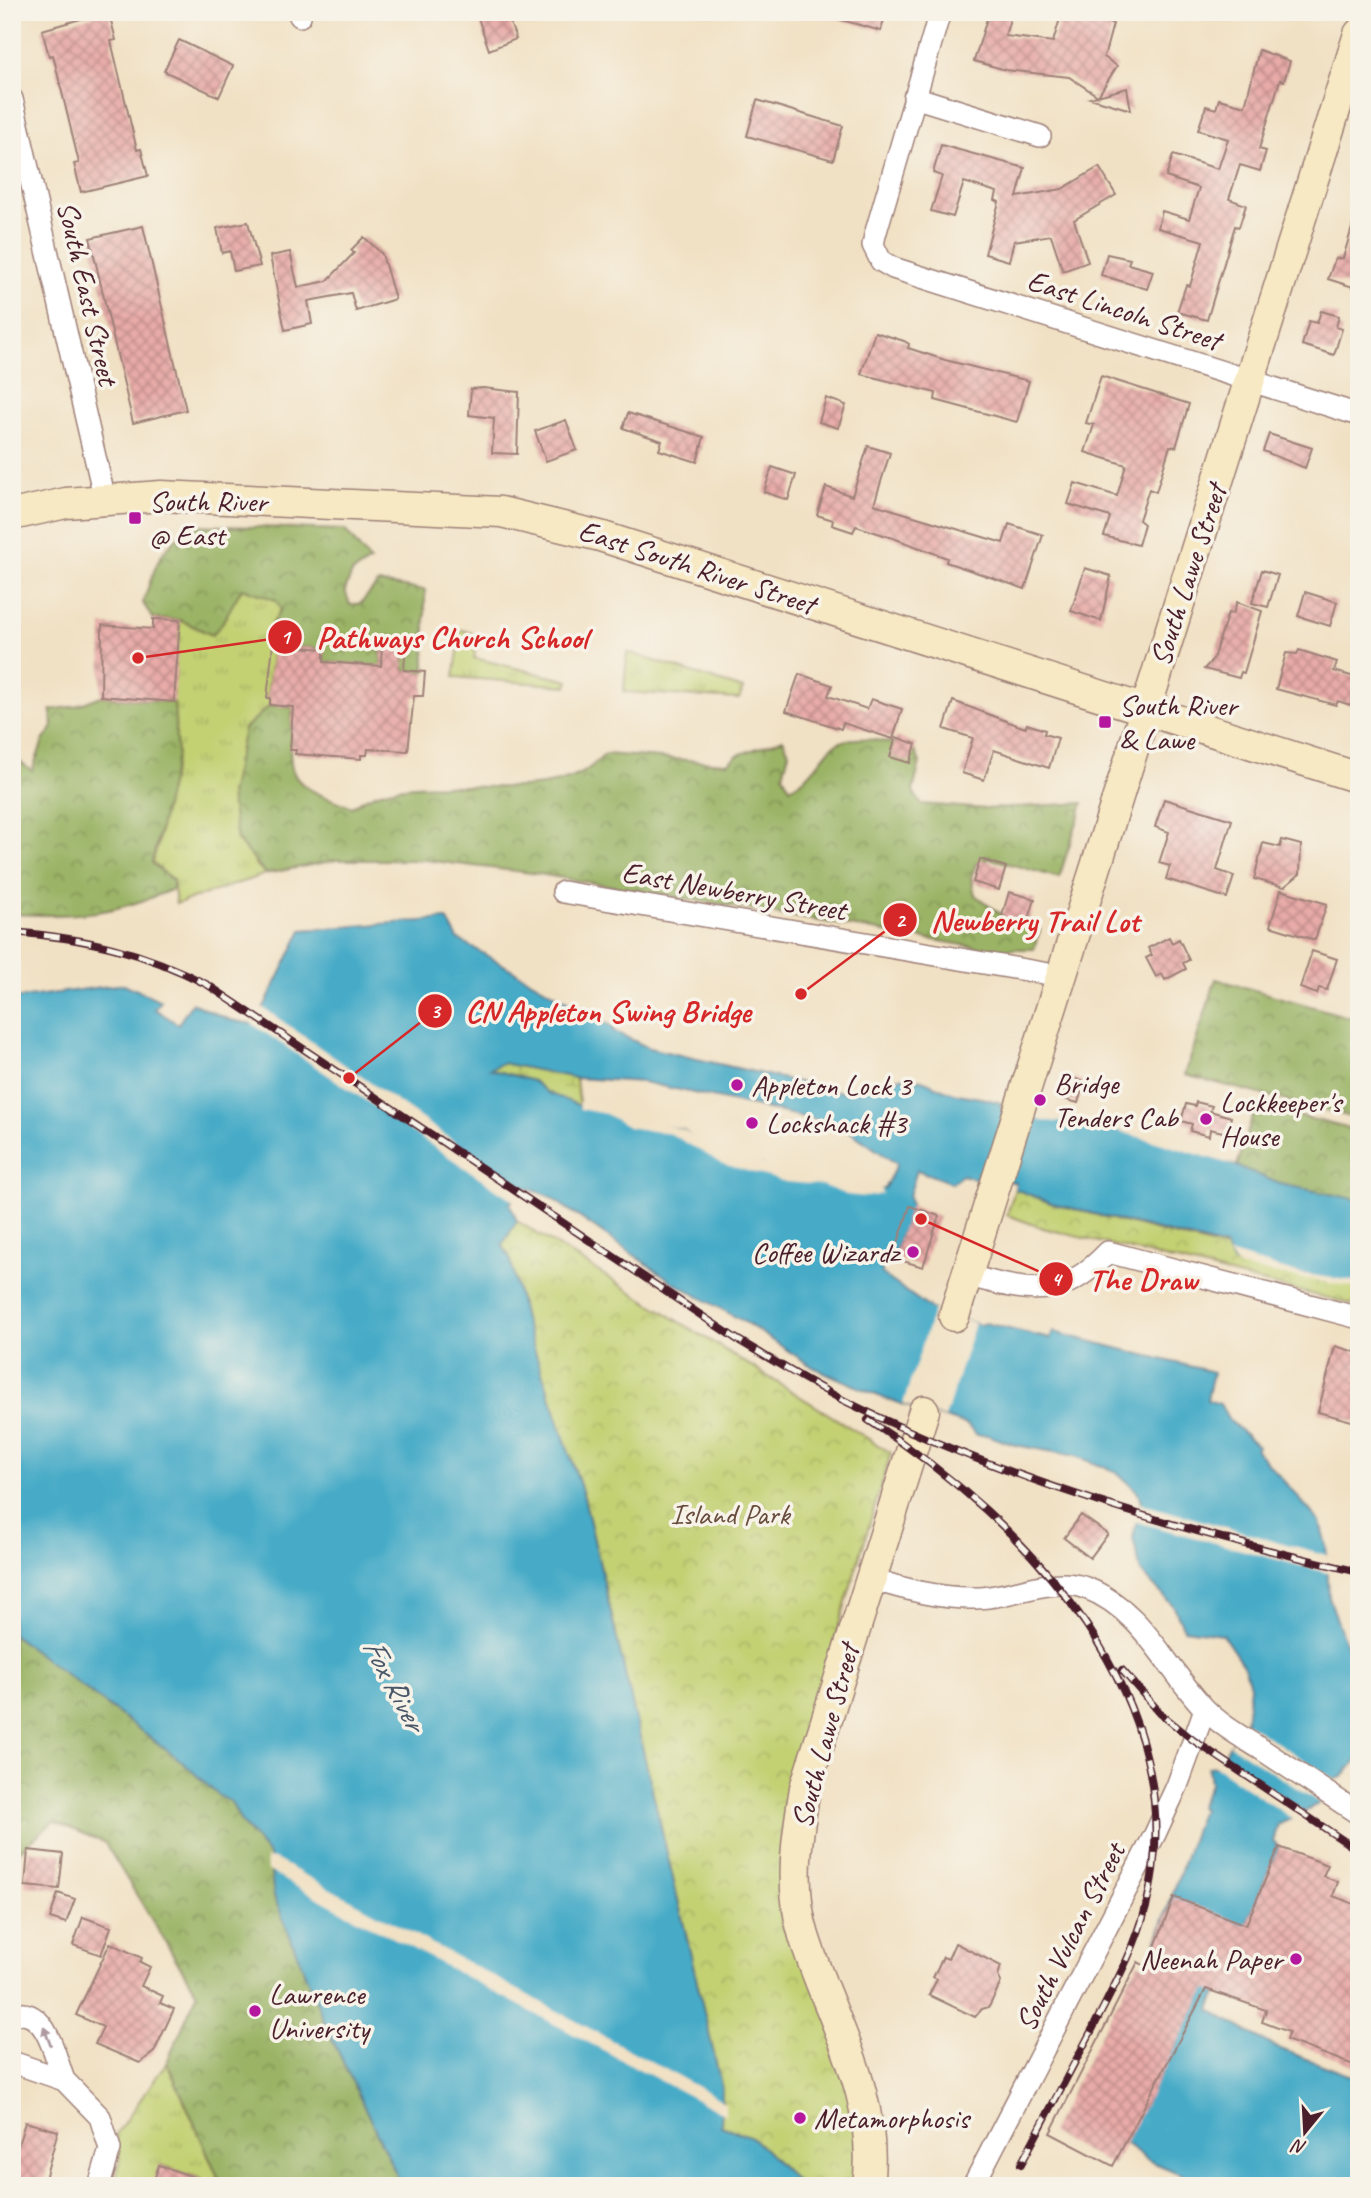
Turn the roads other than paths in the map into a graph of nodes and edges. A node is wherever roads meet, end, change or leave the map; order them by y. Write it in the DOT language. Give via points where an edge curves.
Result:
graph roads {
  1 [pos="940,12"];
  2 [pos="1356,49"];
  3 [pos="914,97"];
  4 [pos="12,99"];
  5 [pos="1040,136"];
  6 [pos="22,182"];
  7 [pos="1250,381"];
  8 [pos="1359,415"];
  9 [pos="105,500"];
  10 [pos="12,515"];
  11 [pos="1145,711"];
  12 [pos="1359,778"];
  13 [pos="563,892"];
  14 [pos="1061,976"];
  15 [pos="965,1275"];
  16 [pos="954,1317"];
  17 [pos="1359,1318"];
  18 [pos="924,1411"];
  19 [pos="871,1579"];
  20 [pos="1205,1709"];
  21 [pos="1359,1814"];
  22 [pos="12,2015"];
  23 [pos="12,2063"];
  24 [pos="64,2080"];
  25 [pos="99,2186"];
  26 [pos="868,2186"];
  27 [pos="973,2186"];
  1 -- 3 [label="street"];
  2 -- 7 [label="main road, South Lawe Street"];
  3 -- 5 [label="street"];
  3 -- 7 [label="street, East Lincoln Street" via="875,235 875,254 893,268"];
  4 -- 6 [label="street, South East Street"];
  6 -- 9 [label="street, South East Street"];
  7 -- 8 [label="street, East Lincoln Street"];
  7 -- 11 [label="main road, South Lawe Street"];
  9 -- 10 [label="main road, East South River Street"];
  9 -- 11 [label="main road, East South River Street" via="161,496 463,508 532,517"];
  11 -- 12 [label="main road, East South River Street"];
  11 -- 14 [label="main road, South Lawe Street"];
  13 -- 14 [label="street, East Newberry Street"];
  14 -- 15 [label="main road, South Lawe Street"];
  15 -- 16 [label="main road, South Lawe Street"];
  15 -- 17 [label="street" via="1038,1290 1084,1276 1108,1252"];
  18 -- 19 [label="main road, South Lawe Street"];
  19 -- 20 [label="street" via="960,1598 996,1597 1054,1585 1084,1587 1112,1600 1130,1616"];
  19 -- 26 [label="main road, South Lawe Street" via="805,1788 796,1845 803,1934 852,2055 865,2104"];
  20 -- 21 [label="street"];
  20 -- 27 [label="street, South Vulcan Street" via="1156,1834"];
  24 -- 22 [label="street, one-way" via="37,2018 25,2013"];
  23 -- 24 [label="street"];
  24 -- 25 [label="street" via="100,2117 108,2134 110,2150"];
}
